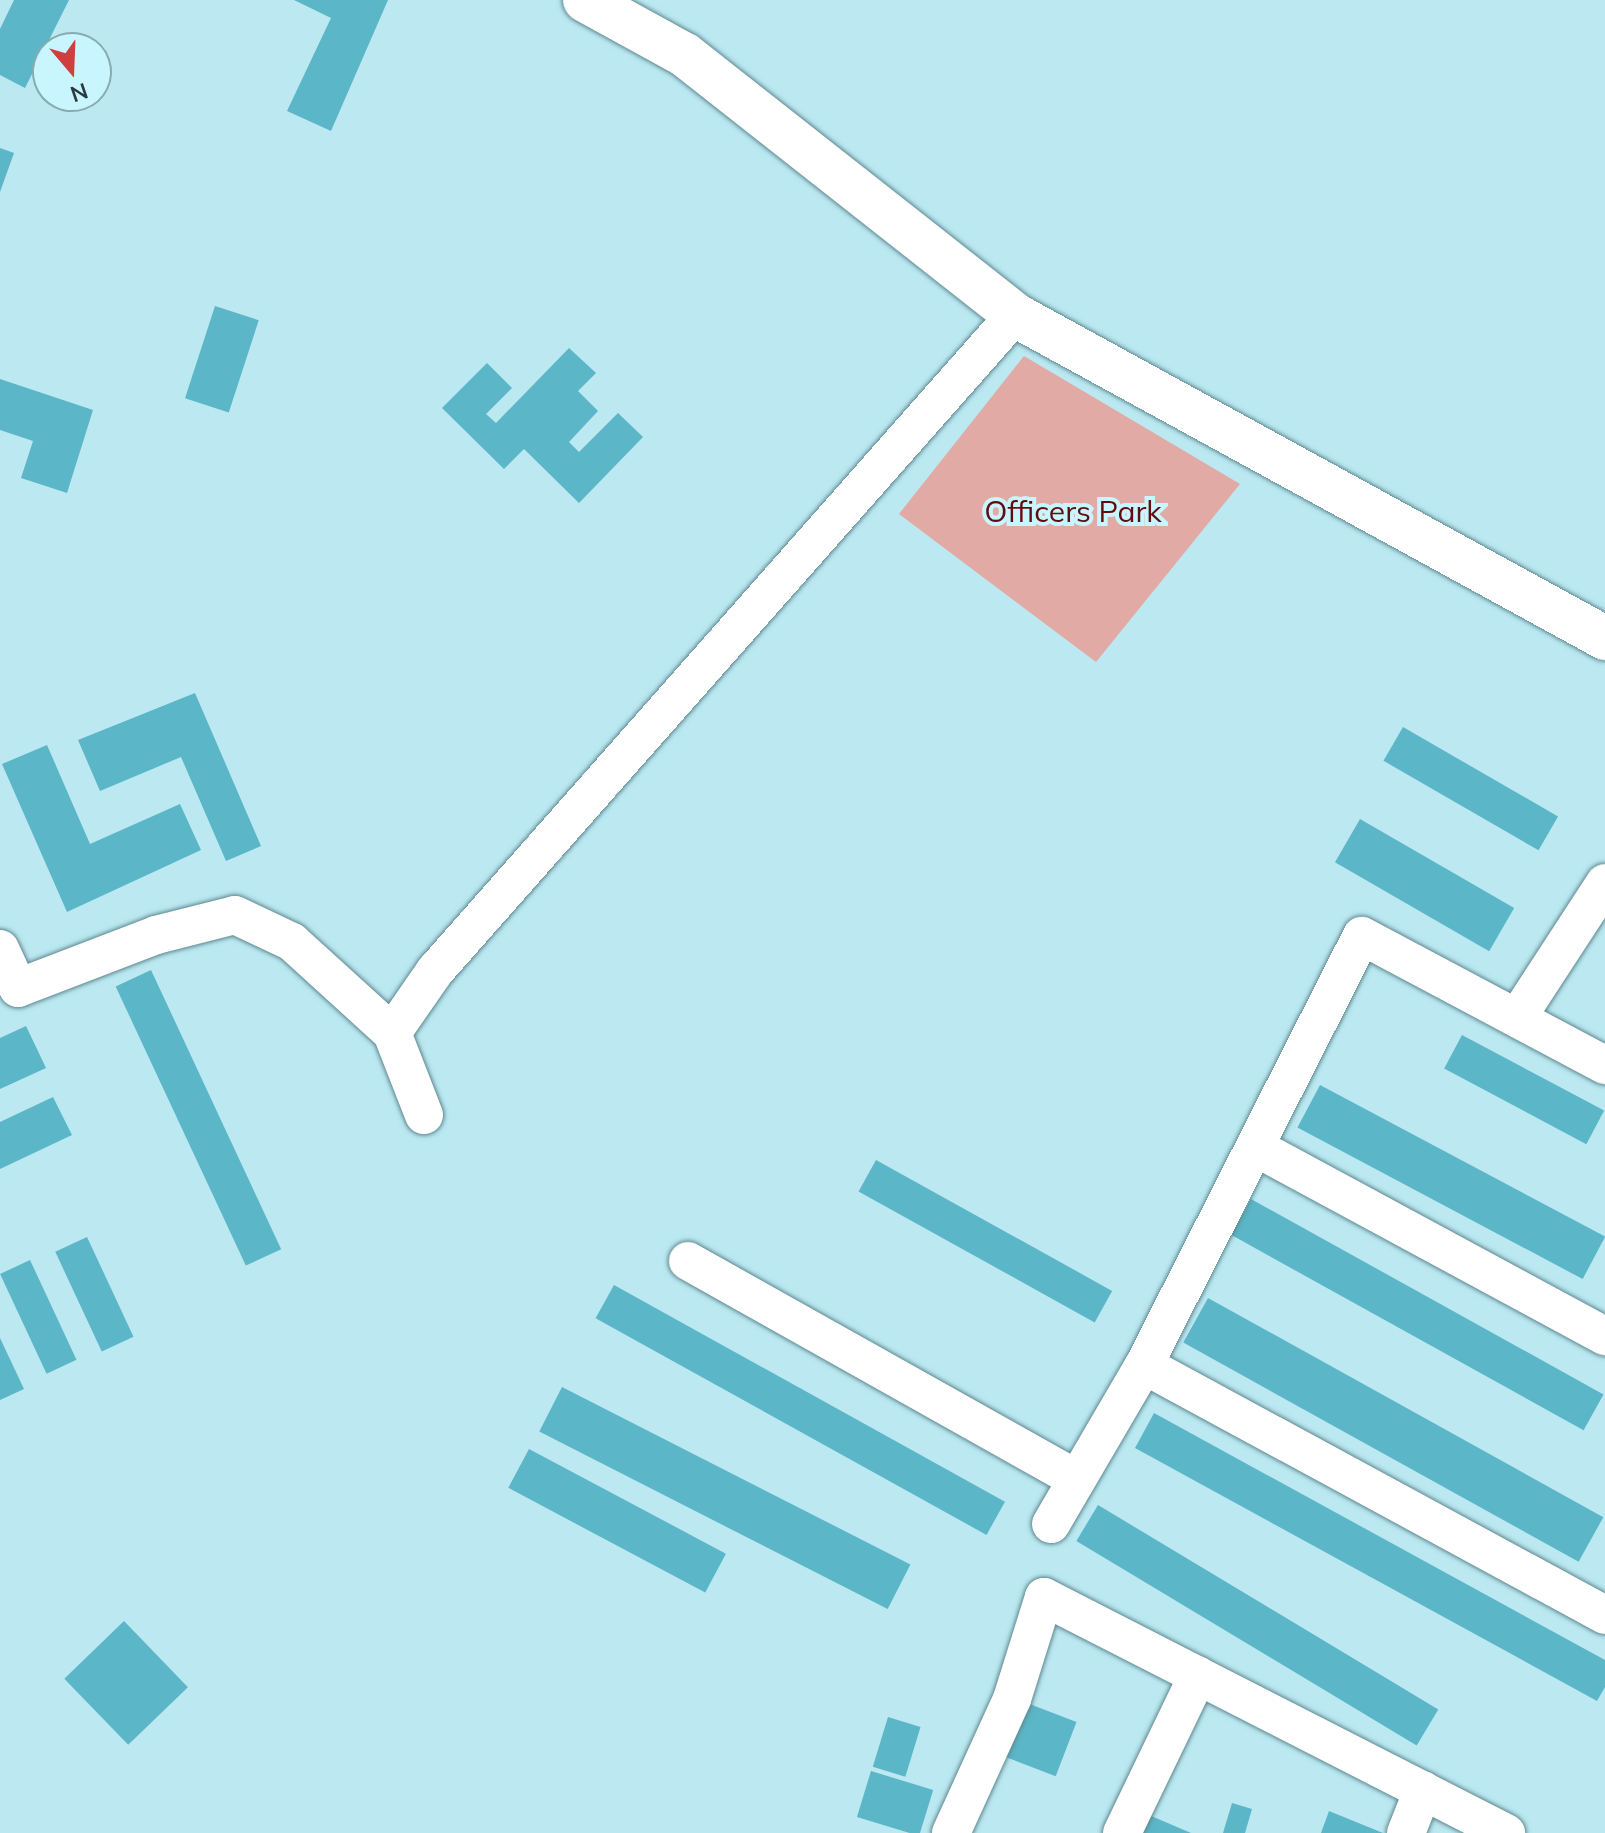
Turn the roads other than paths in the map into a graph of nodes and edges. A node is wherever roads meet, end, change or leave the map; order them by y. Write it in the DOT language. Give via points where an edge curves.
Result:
graph roads {
  1 [pos="585,0"];
  2 [pos="1015,315"];
  3 [pos="1605,638"];
  4 [pos="1605,883"];
  5 [pos="0,949"];
  6 [pos="1517,1018"];
  7 [pos="392,1033"];
  8 [pos="1605,1065"];
  9 [pos="424,1115"];
  10 [pos="1255,1147"];
  11 [pos="688,1261"];
  12 [pos="1605,1336"];
  13 [pos="1144,1365"];
  14 [pos="1074,1478"];
  15 [pos="1051,1524"];
  16 [pos="1605,1615"];
  17 [pos="1198,1675"];
  18 [pos="1423,1790"];
  19 [pos="951,1833"];
  20 [pos="1122,1833"];
  21 [pos="1406,1833"];
  22 [pos="1506,1833"];
  1 -- 2 [label="street" via="685,55"];
  2 -- 3 [label="street"];
  2 -- 7 [label="street" via="435,971"];
  4 -- 6 [label="street"];
  5 -- 7 [label="street" via="18,988 156,935 235,915 292,942"];
  6 -- 8 [label="street"];
  6 -- 10 [label="street" via="1362,936"];
  7 -- 9 [label="street"];
  10 -- 12 [label="street"];
  10 -- 13 [label="street"];
  11 -- 14 [label="street"];
  13 -- 14 [label="street"];
  13 -- 16 [label="street"];
  14 -- 15 [label="street"];
  17 -- 18 [label="street"];
  17 -- 19 [label="street" via="1044,1597 1012,1699"];
  17 -- 20 [label="street"];
  18 -- 21 [label="street"];
  18 -- 22 [label="street"];
}
